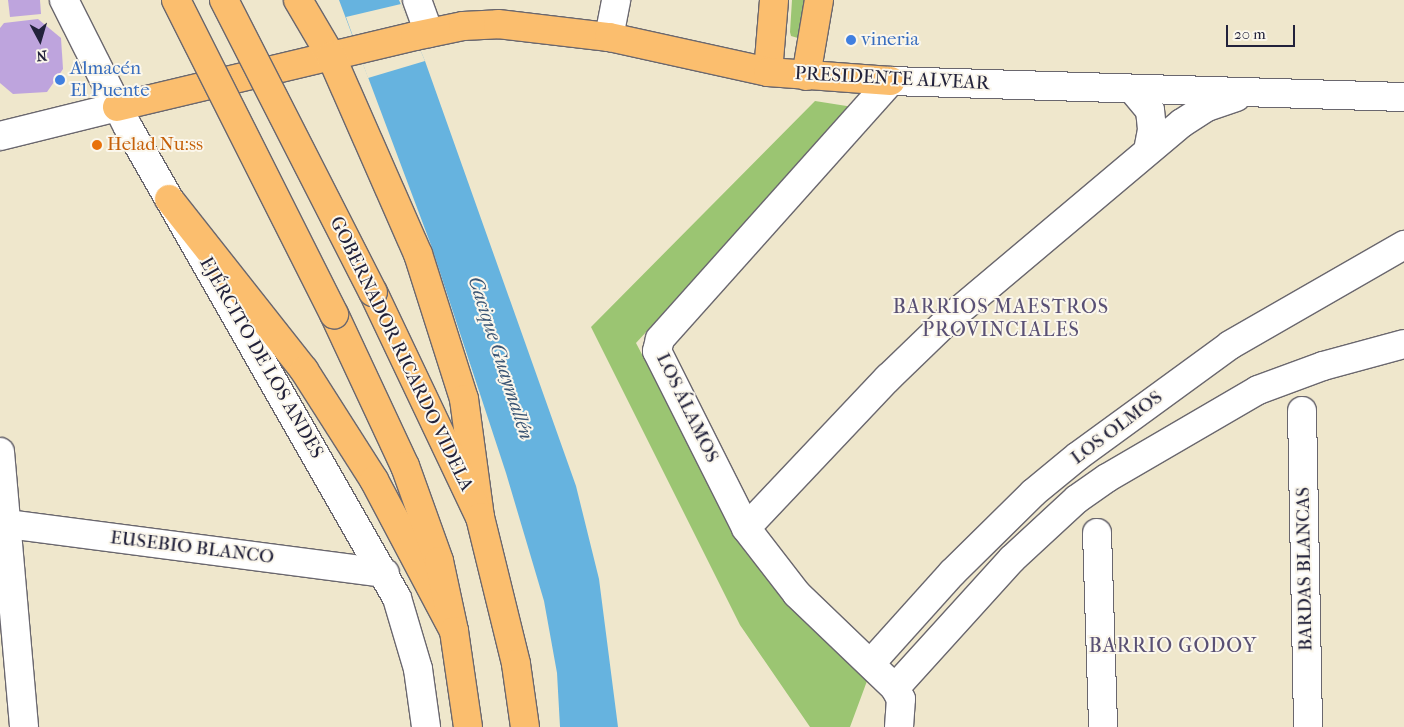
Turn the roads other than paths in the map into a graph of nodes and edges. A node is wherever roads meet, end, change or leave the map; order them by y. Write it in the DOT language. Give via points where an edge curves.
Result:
graph roads {
  1 [pos="64,0"];
  2 [pos="176,0"];
  3 [pos="224,0"];
  4 [pos="298,0"];
  5 [pos="417,0"];
  6 [pos="616,0"];
  7 [pos="774,0"];
  8 [pos="819,0"];
  9 [pos="422,35"];
  10 [pos="609,38"];
  11 [pos="331,56"];
  12 [pos="768,72"];
  13 [pos="806,76"];
  14 [pos="891,80"];
  15 [pos="1134,90"];
  16 [pos="1252,93"];
  17 [pos="1404,97"];
  18 [pos="117,107"];
  19 [pos="0,136"];
  20 [pos="1148,151"];
  21 [pos="170,200"];
  22 [pos="1404,245"];
  23 [pos="1404,344"];
  24 [pos="1302,410"];
  25 [pos="0,452"];
  26 [pos="480,517"];
  27 [pos="3,524"];
  28 [pos="746,528"];
  29 [pos="1097,532"];
  30 [pos="385,573"];
  31 [pos="454,631"];
  32 [pos="872,663"];
  33 [pos="894,688"];
  34 [pos="24,727"];
  35 [pos="426,727"];
  36 [pos="468,727"];
  37 [pos="525,727"];
  38 [pos="899,727"];
  39 [pos="1103,727"];
  40 [pos="1308,727"];
  1 -- 18 [label="street, EJÉRCITO DE LOS ANDES"];
  2 -- 31 [label="main road, bridge" via="334,314 405,466 439,560"];
  3 -- 26 [label="main road, GOBERNADOR RICARDO VIDELA, bridge" via="373,292"];
  4 -- 11 [label="main road"];
  5 -- 9 [label="street"];
  6 -- 10 [label="street"];
  7 -- 12 [label="main road"];
  8 -- 13 [label="main road"];
  9 -- 10 [label="main road, PRESIDENTE ALVEAR" via="464,26 516,25"];
  9 -- 11 [label="main road, PRESIDENTE ALVEAR"];
  10 -- 12 [label="main road, PRESIDENTE ALVEAR"];
  11 -- 18 [label="main road, PRESIDENTE ALVEAR"];
  11 -- 26 [label="main road" via="418,254 464,399"];
  12 -- 13 [label="main road, PRESIDENTE ALVEAR"];
  13 -- 14 [label="main road, PRESIDENTE ALVEAR"];
  14 -- 15 [label="street, PRESIDENTE ALVEAR"];
  14 -- 28 [label="street, LOS ÁLAMOS" via="658,345 657,351"];
  15 -- 16 [label="street, PRESIDENTE ALVEAR"];
  15 -- 20 [label="street" via="1150,110 1152,130"];
  16 -- 17 [label="street, PRESIDENTE ALVEAR"];
  16 -- 20 [label="street" via="1207,107"];
  18 -- 19 [label="street"];
  18 -- 21 [label="street, EJÉRCITO DE LOS ANDES"];
  20 -- 28 [label="street" via="943,324"];
  21 -- 30 [label="street, EJÉRCITO DE LOS ANDES"];
  21 -- 31 [label="main road" via="304,370 374,480"];
  22 -- 32 [label="street, LOS OLMOS" via="1230,345 1078,456 1033,493 952,573"];
  23 -- 33 [label="street, LOS OLMOS" via="1323,366 1258,390 1107,478 1062,512 1012,559"];
  24 -- 40 [label="street, BARDAS BLANCAS"];
  25 -- 27 [label="street"];
  26 -- 37 [label="main road, GOBERNADOR RICARDO VIDELA" via="516,664"];
  27 -- 30 [label="street, EUSEBIO BLANCO"];
  27 -- 34 [label="street"];
  28 -- 32 [label="street, LOS ÁLAMOS" via="797,594"];
  29 -- 39 [label="street"];
  30 -- 35 [label="street, EJÉRCITO DE LOS ANDES" via="408,628"];
  31 -- 36 [label="main road"];
  32 -- 33 [label="street, LOS ÁLAMOS"];
  33 -- 38 [label="street, LOS ÁLAMOS" via="901,699"];
}
